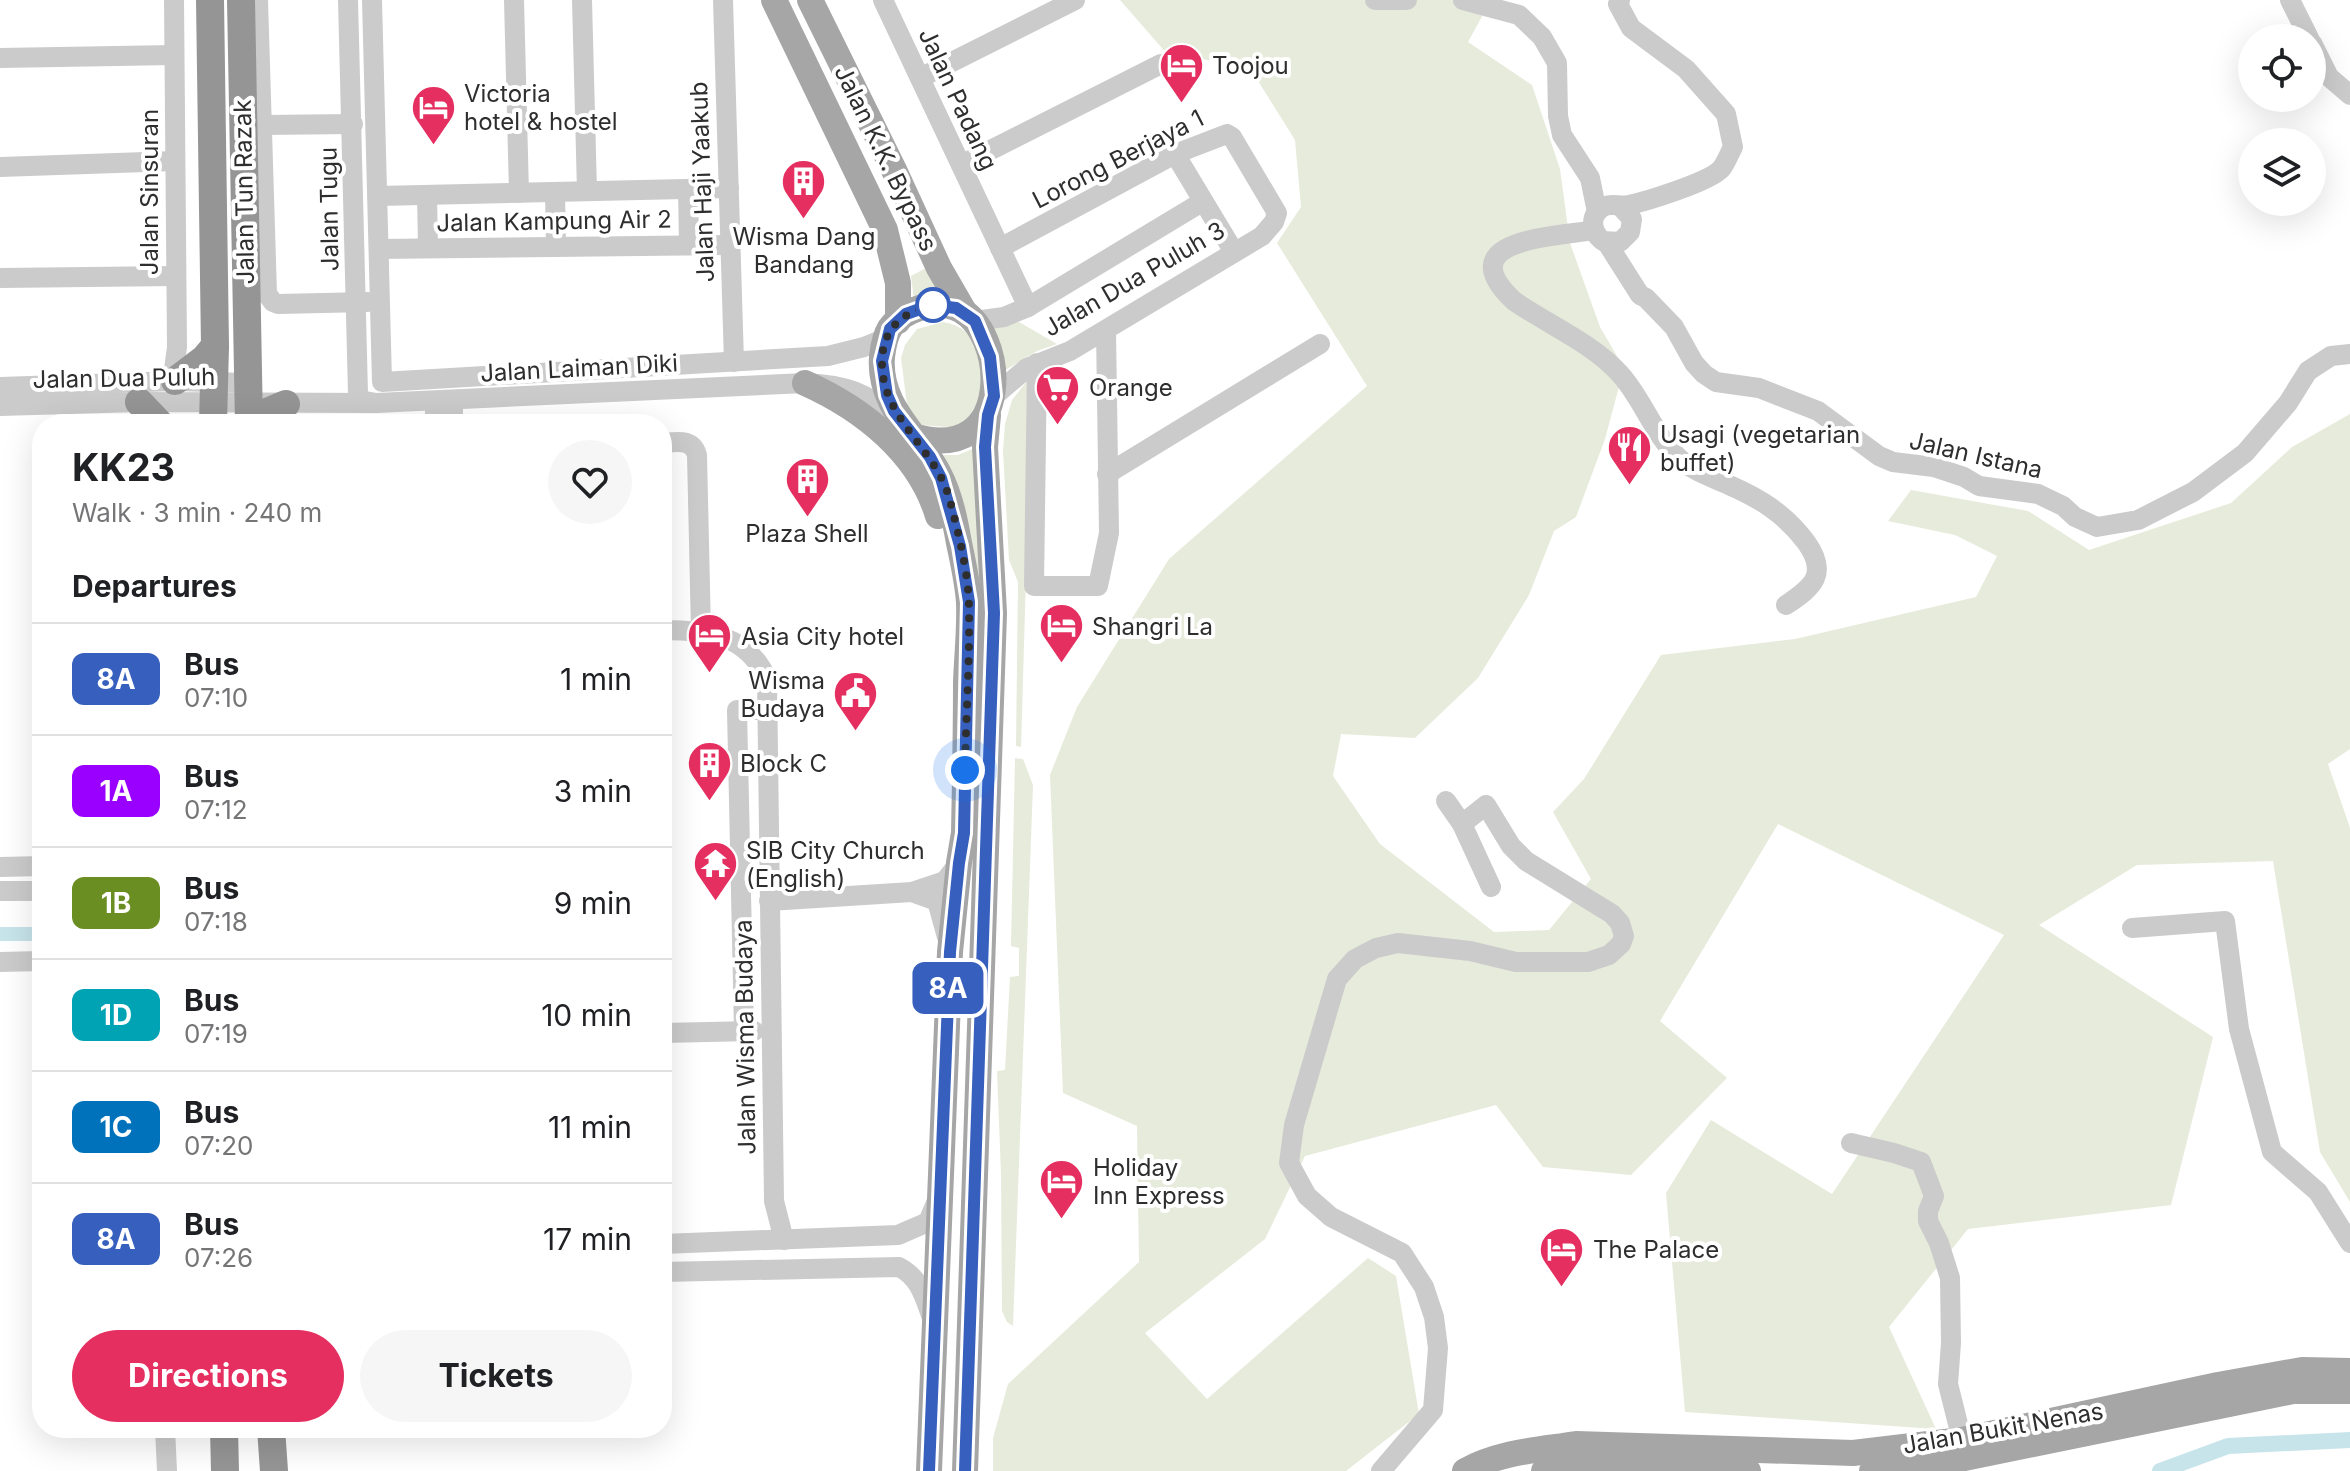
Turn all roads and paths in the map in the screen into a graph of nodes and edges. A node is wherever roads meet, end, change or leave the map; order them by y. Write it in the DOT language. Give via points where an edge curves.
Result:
graph roads {
  1 [pos="174,0"];
  2 [pos="212,0"];
  3 [pos="241,0"];
  4 [pos="258,0"];
  5 [pos="348,0"];
  6 [pos="372,0"];
  7 [pos="514,0"];
  8 [pos="582,0"];
  9 [pos="723,0"];
  10 [pos="774,0"];
  11 [pos="810,0"];
  12 [pos="883,0"];
  13 [pos="1075,0"];
  14 [pos="1375,0"];
  15 [pos="1407,0"];
  16 [pos="1463,0"];
  17 [pos="1620,0"];
  18 [pos="2290,0"];
  19 [pos="2302,24"];
  20 [pos="174,55"];
  21 [pos="0,58"];
  22 [pos="1161,64"];
  23 [pos="2326,71"];
  24 [pos="920,78"];
  25 [pos="2350,95"];
  26 [pos="353,124"];
  27 [pos="262,125"];
  28 [pos="1175,154"];
  29 [pos="175,161"];
  30 [pos="961,165"];
  31 [pos="0,167"];
  32 [pos="1590,178"];
  33 [pos="729,188"];
  34 [pos="688,189"];
  35 [pos="587,191"];
  36 [pos="555,192"];
  37 [pos="519,193"];
  38 [pos="427,195"];
  39 [pos="378,196"];
  40 [pos="1661,196"];
  41 [pos="1202,202"];
  42 [pos="1619,206"];
  43 [pos="1599,228"];
  44 [pos="1631,229"];
  45 [pos="1262,236"];
  46 [pos="689,245"];
  47 [pos="730,245"];
  48 [pos="556,247"];
  49 [pos="428,248"];
  50 [pos="1000,248"];
  51 [pos="379,249"];
  52 [pos="1234,252"];
  53 [pos="176,276"];
  54 [pos="0,278"];
  55 [pos="1646,298"];
  56 [pos="357,302"];
  57 [pos="379,302"];
  58 [pos="1028,307"];
  59 [pos="970,317"];
  60 [pos="892,329"];
  61 [pos="1106,330"];
  62 [pos="1320,344"];
  63 [pos="215,346"];
  64 [pos="2350,354"];
  65 [pos="734,362"];
  66 [pos="1037,363"];
  67 [pos="170,381"];
  68 [pos="395,382"];
  69 [pos="805,383"];
  70 [pos="0,387"];
  71 [pos="444,400"];
  72 [pos="139,402"];
  73 [pos="213,402"];
  74 [pos="376,403"];
  75 [pos="286,404"];
  76 [pos="0,406"];
  77 [pos="991,406"];
  78 [pos="250,409"];
  79 [pos="150,414"];
  80 [pos="262,414"];
  81 [pos="439,414"];
  82 [pos="449,414"];
  83 [pos="908,429"];
  84 [pos="672,443"];
  85 [pos="1107,474"];
  86 [pos="969,602"];
  87 [pos="1786,605"];
  88 [pos="672,630"];
  89 [pos="701,631"];
  90 [pos="672,641"];
  91 [pos="737,644"];
  92 [pos="766,710"];
  93 [pos="1446,801"];
  94 [pos="1462,824"];
  95 [pos="959,863"];
  96 [pos="0,867"];
  97 [pos="32,867"];
  98 [pos="1491,887"];
  99 [pos="0,891"];
  100 [pos="32,891"];
  101 [pos="912,892"];
  102 [pos="769,901"];
  103 [pos="0,902"];
  104 [pos="32,902"];
  105 [pos="2132,928"];
  106 [pos="950,952"];
  107 [pos="32,961"];
  108 [pos="0,962"];
  109 [pos="771,1030"];
  110 [pos="744,1031"];
  111 [pos="672,1033"];
  112 [pos="1851,1143"];
  113 [pos="938,1199"];
  114 [pos="774,1201"];
  115 [pos="898,1235"];
  116 [pos="866,1236"];
  117 [pos="756,1240"];
  118 [pos="784,1240"];
  119 [pos="2350,1243"];
  120 [pos="672,1244"];
  121 [pos="899,1267"];
  122 [pos="867,1268"];
  123 [pos="672,1272"];
  124 [pos="935,1327"];
  125 [pos="2350,1371"];
  126 [pos="2350,1391"];
  127 [pos="165,1438"];
  128 [pos="224,1438"];
  129 [pos="260,1438"];
  130 [pos="272,1438"];
  131 [pos="1962,1440"];
  132 [pos="167,1471"];
  133 [pos="225,1471"];
  134 [pos="260,1471"];
  135 [pos="274,1471"];
  136 [pos="929,1471"];
  137 [pos="965,1471"];
  138 [pos="1381,1471"];
  139 [pos="1465,1471"];
  140 [pos="1544,1471"];
  141 [pos="1748,1471"];
  142 [pos="1872,1471"];
  1 -- 20 [label="street, Jalan Sinsuran"];
  2 -- 63 [label="highway, Jalan Tun Razak"];
  3 -- 78 [label="highway, Jalan Tun Razak"];
  4 -- 27 [label="street"];
  5 -- 26 [label="street, Jalan Tugu"];
  6 -- 39 [label="street, Jalan Tugu"];
  7 -- 37 [label="street"];
  8 -- 35 [label="street"];
  9 -- 33 [label="street, Jalan Haji Yaakub"];
  10 -- 60 [label="main road, Jalan K.K. Bypass" via="885,230 898,283"];
  11 -- 59 [label="main road, Jalan K.K. Bypass" via="939,268"];
  12 -- 24 [label="street, Jalan Padang"];
  13 -- 24 [label="street"];
  14 -- 15 [label="street"];
  16 -- 32 [label="street, Jalan Istana" via="1519,15 1542,37 1557,63 1562,135"];
  17 -- 40 [label="street" via="1631,28 1686,69 1726,114 1733,147 1720,170"];
  18 -- 19 [label="street"];
  20 -- 21 [label="street"];
  20 -- 29 [label="street, Jalan Sinsuran"];
  22 -- 30 [label="street"];
  23 -- 25 [label="street"];
  24 -- 30 [label="street, Jalan Padang"];
  26 -- 27 [label="street"];
  26 -- 56 [label="street, Jalan Tugu"];
  27 -- 56 [label="street" via="268,296 278,304"];
  28 -- 41 [label="street"];
  28 -- 45 [label="street, Lorong Berjaya 1" via="1219,136 1232,137 1277,213"];
  28 -- 50 [label="street, Lorong Berjaya 1"];
  29 -- 31 [label="street"];
  29 -- 53 [label="street, Jalan Sinsuran"];
  30 -- 50 [label="street, Jalan Padang"];
  32 -- 42 [label="street"];
  32 -- 43 [label="street, Jalan Istana"];
  33 -- 34 [label="street, Jalan Kampung Air 2"];
  33 -- 47 [label="street, Jalan Haji Yaakub"];
  34 -- 35 [label="street, Jalan Kampung Air 2"];
  34 -- 46 [label="street"];
  35 -- 36 [label="street, Jalan Kampung Air 2"];
  36 -- 37 [label="street, Jalan Kampung Air 2"];
  36 -- 48 [label="street"];
  37 -- 38 [label="street, Jalan Kampung Air 2"];
  38 -- 39 [label="street, Jalan Kampung Air 2"];
  38 -- 49 [label="street"];
  39 -- 51 [label="street, Jalan Tugu"];
  40 -- 42 [label="street"];
  40 -- 44 [label="street"];
  41 -- 52 [label="street"];
  41 -- 58 [label="street"];
  42 -- 43 [label="street" via="1606,206"];
  42 -- 44 [label="street" via="1630,214"];
  43 -- 44 [label="street" via="1620,242"];
  43 -- 55 [label="street, Jalan Istana"];
  43 -- 87 [label="street" via="1498,251 1493,274 1514,301 1621,374 1684,463 1787,518 1817,557 1817,574 1809,589"];
  44 -- 55 [label="street" via="1636,274"];
  45 -- 52 [label="street, Jalan Dua Puluh 3"];
  46 -- 47 [label="street, Jalan Kampung Air 2"];
  46 -- 48 [label="street, Jalan Kampung Air 2"];
  47 -- 65 [label="street, Jalan Haji Yaakub"];
  48 -- 49 [label="street, Jalan Kampung Air 2"];
  49 -- 51 [label="street, Jalan Kampung Air 2"];
  50 -- 58 [label="street, Jalan Padang"];
  51 -- 57 [label="street, Jalan Tugu"];
  52 -- 61 [label="street, Jalan Dua Puluh 3"];
  53 -- 54 [label="street"];
  53 -- 67 [label="street, Jalan Sinsuran" via="176,361"];
  55 -- 64 [label="street, Jalan Istana" via="1674,327 1704,374 1716,382 1759,388 1818,411 1893,462 1934,467 1979,486 2038,494 2097,527 2138,520 2193,492 2245,453 2308,371 2331,356"];
  56 -- 57 [label="street"];
  56 -- 74 [label="street, Jalan Tugu" via="358,394 360,400"];
  57 -- 68 [label="street, Jalan Tugu" via="381,379"];
  58 -- 59 [label="street" via="1004,317"];
  59 -- 60 [label="main road" via="949,306 931,305 906,314"];
  59 -- 77 [label="main road" via="990,357"];
  60 -- 65 [label="street, Jalan Laiman Diki" via="864,347 828,356"];
  60 -- 83 [label="main road" via="883,377 887,395"];
  61 -- 66 [label="street, Jalan Dua Puluh 3"];
  61 -- 85 [label="street"];
  62 -- 85 [label="street"];
  63 -- 67 [label="highway"];
  63 -- 73 [label="highway, Jalan Tun Razak"];
  65 -- 68 [label="street, Jalan Laiman Diki"];
  66 -- 77 [label="street, Jalan Dua Puluh 3"];
  66 -- 85 [label="street" via="1034,586 1098,586 1109,533"];
  67 -- 70 [label="street, Jalan Dua Puluh"];
  67 -- 73 [label="street, Jalan Dua Puluh"];
  69 -- 71 [label="street, Jalan Laiman Diki"];
  69 -- 83 [label="street, Jalan Laiman Diki" via="859,392"];
  69 -- 86 [label="main road" via="853,407 903,454 928,490 955,577"];
  71 -- 74 [label="street, Jalan Laiman Diki"];
  71 -- 81 [label="street"];
  71 -- 82 [label="street"];
  72 -- 73 [label="street, Jalan Dua Puluh"];
  72 -- 76 [label="street, Jalan Dua Puluh"];
  72 -- 79 [label="highway"];
  73 -- 78 [label="street, Jalan Dua Puluh"];
  74 -- 75 [label="street, Jalan Laiman Diki"];
  75 -- 80 [label="highway"];
  77 -- 83 [label="main road" via="974,430 947,441 930,441"];
  77 -- 137 [label="main road" via="985,447 994,613"];
  83 -- 86 [label="main road" via="930,457 948,496"];
  84 -- 89 [label="street" via="687,442 697,455"];
  86 -- 95 [label="main road"];
  88 -- 89 [label="street"];
  89 -- 91 [label="street"];
  90 -- 91 [label="street"];
  91 -- 92 [label="street, Jalan Wisma Budaya" via="753,654 767,679"];
  92 -- 102 [label="street, Jalan Wisma Budaya"];
  92 -- 110 [label="street" via="737,710"];
  93 -- 94 [label="street"];
  94 -- 98 [label="street"];
  94 -- 138 [label="street" via="1486,805 1526,861 1612,914 1624,936 1609,955 1588,962 1516,962 1398,943 1355,959 1337,979 1294,1125 1289,1163 1307,1196 1331,1217 1402,1253 1424,1287 1438,1348 1433,1410"];
  95 -- 101 [label="street" via="945,881"];
  95 -- 106 [label="main road"];
  96 -- 97 [label="street"];
  99 -- 100 [label="street"];
  101 -- 102 [label="street"];
  101 -- 106 [label="street" via="937,901"];
  102 -- 109 [label="street, Jalan Wisma Budaya"];
  103 -- 104 [label="street"];
  105 -- 119 [label="street" via="2225,921 2239,1029 2272,1152 2318,1192"];
  106 -- 113 [label="main road"];
  107 -- 108 [label="street"];
  109 -- 110 [label="street"];
  109 -- 114 [label="street, Jalan Wisma Budaya"];
  110 -- 111 [label="street"];
  112 -- 131 [label="street" via="1921,1162 1926,1171 1934,1196 1928,1221 1950,1278 1948,1384"];
  113 -- 115 [label="street" via="928,1222"];
  113 -- 124 [label="main road"];
  114 -- 117 [label="street, Jalan Wisma Budaya"];
  114 -- 118 [label="street, Jalan Wisma Budaya"];
  115 -- 116 [label="street"];
  115 -- 121 [label="street" via="891,1245"];
  116 -- 118 [label="street"];
  116 -- 122 [label="street" via="877,1250"];
  117 -- 118 [label="street"];
  117 -- 120 [label="street"];
  121 -- 122 [label="street"];
  121 -- 124 [label="street" via="919,1284"];
  122 -- 123 [label="street"];
  124 -- 136 [label="main road"];
  125 -- 131 [label="main road, Jalan Bukit Nenas" via="2302,1370"];
  126 -- 142 [label="main road, Jalan Bukit Nenas" via="2293,1391 1953,1461"];
  127 -- 132 [label="street"];
  128 -- 133 [label="highway"];
  129 -- 134 [label="highway"];
  130 -- 135 [label="highway"];
  131 -- 139 [label="main road, Jalan Bukit Nenas" via="1853,1453 1576,1444 1534,1449"];
  140 -- 141 [label="main road" via="1636,1464"];
}
